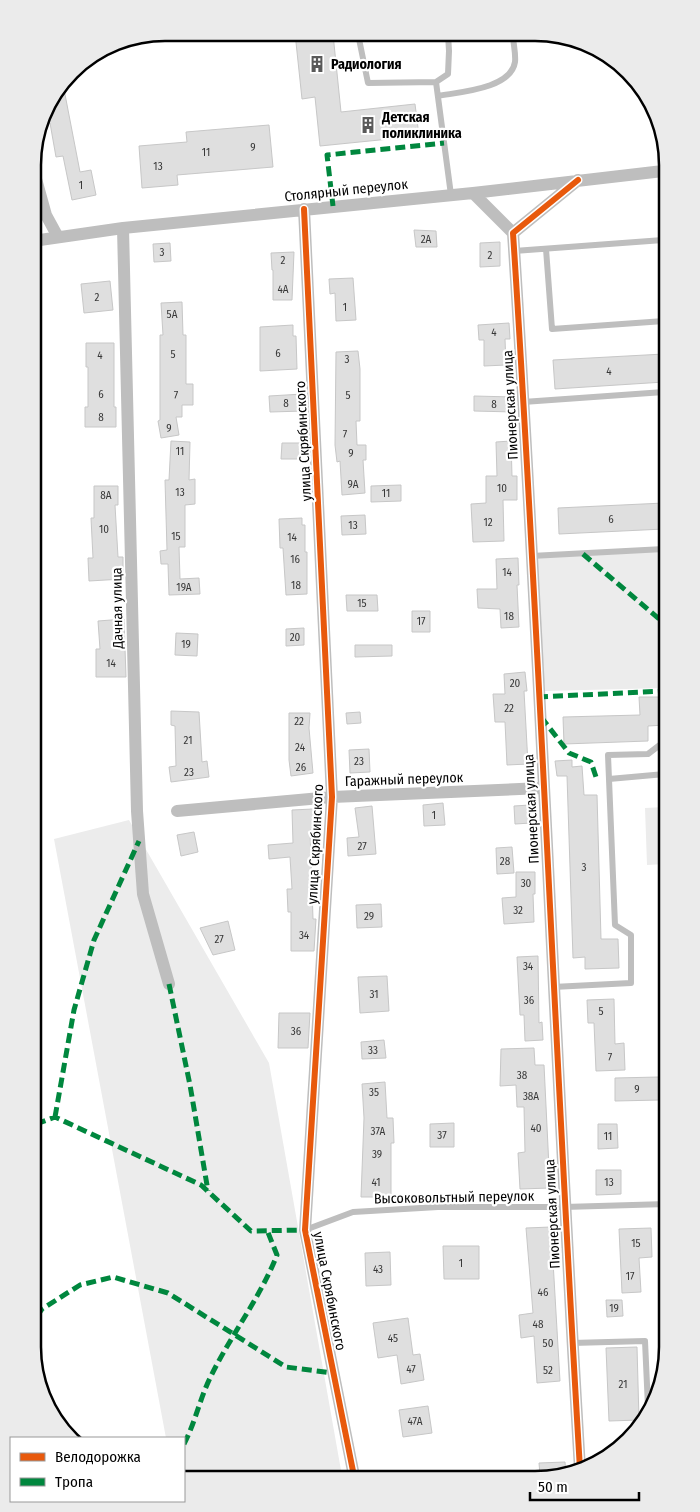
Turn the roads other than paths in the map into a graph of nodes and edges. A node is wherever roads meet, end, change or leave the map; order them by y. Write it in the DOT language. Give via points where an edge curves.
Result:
graph roads {
  1 [pos="360,41"];
  2 [pos="448,41"];
  3 [pos="513,41"];
  4 [pos="436,82"];
  5 [pos="438,96"];
  6 [pos="659,171"];
  7 [pos="578,180"];
  8 [pos="473,193"];
  9 [pos="451,195"];
  10 [pos="42,200"];
  11 [pos="304,209"];
  12 [pos="123,228"];
  13 [pos="513,232"];
  14 [pos="58,237"];
  15 [pos="42,240"];
  16 [pos="659,240"];
  17 [pos="546,248"];
  18 [pos="514,251"];
  19 [pos="659,321"];
  20 [pos="659,392"];
  21 [pos="522,402"];
  22 [pos="659,549"];
  23 [pos="531,556"];
  24 [pos="659,746"];
  25 [pos="658,775"];
  26 [pos="609,779"];
  27 [pos="543,788"];
  28 [pos="332,797"];
  29 [pos="177,811"];
  30 [pos="169,984"];
  31 [pos="553,988"];
  32 [pos="658,1204"];
  33 [pos="564,1207"];
  34 [pos="305,1230"];
  35 [pos="572,1343"];
  36 [pos="647,1399"];
  37 [pos="580,1462"];
  38 [pos="353,1471"];
  1 -- 4 [label="lane" via="368,83"];
  2 -- 4 [label="lane" via="448,74"];
  3 -- 5 [label="lane" via="515,63 506,77 485,88"];
  4 -- 5 [label="lane"];
  5 -- 9 [label="lane"];
  6 -- 7 [label="street, Столярный переулок"];
  7 -- 8 [label="street, Столярный переулок"];
  7 -- 13 [label="street"];
  8 -- 9 [label="street, Столярный переулок"];
  8 -- 13 [label="street"];
  9 -- 11 [label="street, Столярный переулок"];
  10 -- 14 [label="street"];
  11 -- 12 [label="street, Столярный переулок"];
  11 -- 28 [label="street, улица Скрябинского"];
  12 -- 14 [label="street, Столярный переулок"];
  12 -- 30 [label="street, Дачная улица" via="137,811 144,894"];
  13 -- 18 [label="street, Пионерская улица"];
  14 -- 15 [label="street, Столярный переулок"];
  16 -- 17 [label="lane"];
  17 -- 18 [label="lane"];
  17 -- 19 [label="lane" via="552,329"];
  18 -- 21 [label="street, Пионерская улица"];
  20 -- 21 [label="lane"];
  21 -- 23 [label="street, Пионерская улица"];
  22 -- 23 [label="lane"];
  23 -- 27 [label="street, Пионерская улица"];
  24 -- 26 [label="lane" via="648,754 608,755"];
  25 -- 26 [label="lane"];
  26 -- 31 [label="lane" via="615,925 631,935 631,983"];
  27 -- 28 [label="street, Гаражный переулок"];
  27 -- 31 [label="street, Пионерская улица"];
  28 -- 29 [label="street, Гаражный переулок"];
  28 -- 34 [label="street, улица Скрябинского"];
  31 -- 33 [label="street, Пионерская улица"];
  32 -- 33 [label="lane, Высоковольтный переулок"];
  33 -- 34 [label="lane, Высоковольтный переулок" via="353,1212"];
  33 -- 35 [label="street, Пионерская улица"];
  34 -- 38 [label="street, улица Скрябинского"];
  35 -- 36 [label="lane" via="644,1341"];
  35 -- 37 [label="street, Пионерская улица"];
}
